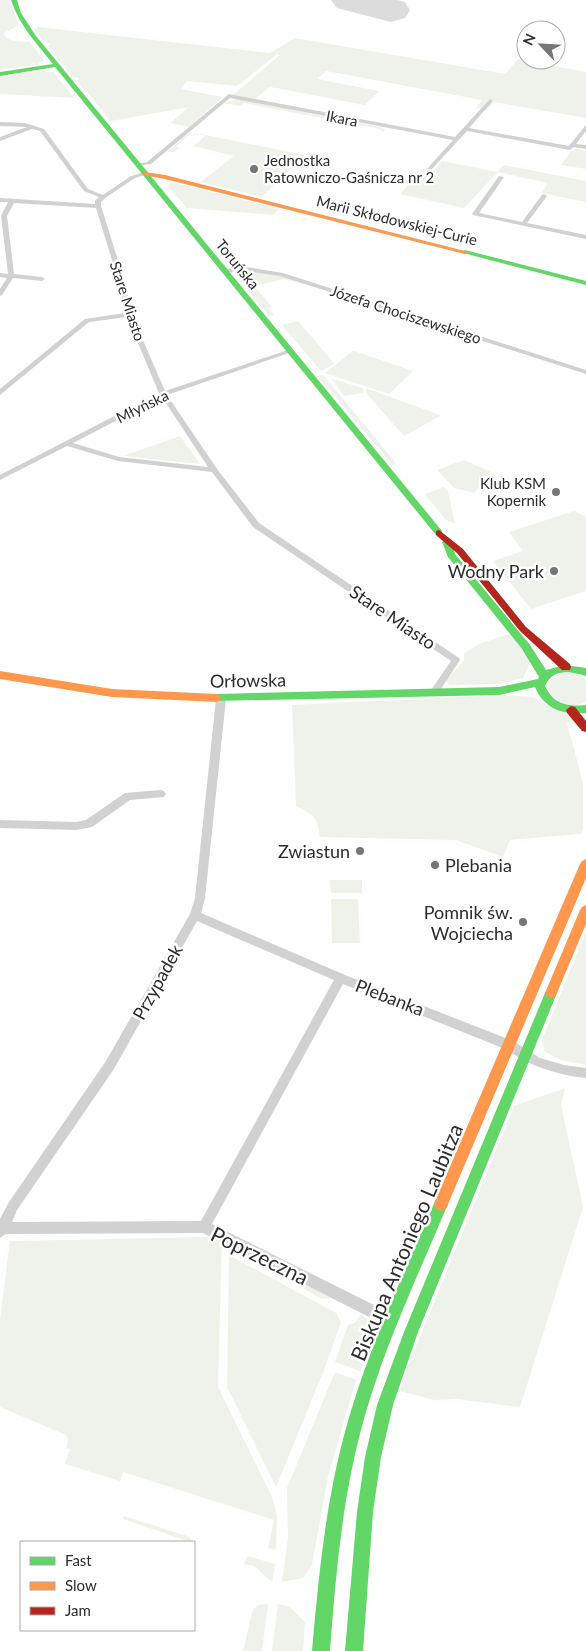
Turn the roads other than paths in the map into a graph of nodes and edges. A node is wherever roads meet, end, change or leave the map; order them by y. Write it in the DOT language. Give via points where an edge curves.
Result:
graph roads {
  1 [pos="14,0"];
  2 [pos="57,64"];
  3 [pos="0,74"];
  4 [pos="490,101"];
  5 [pos="0,124"];
  6 [pos="33,127"];
  7 [pos="586,127"];
  8 [pos="466,129"];
  9 [pos="0,139"];
  10 [pos="456,140"];
  11 [pos="572,145"];
  12 [pos="586,147"];
  13 [pos="142,169"];
  14 [pos="430,169"];
  15 [pos="501,177"];
  16 [pos="172,178"];
  17 [pos="154,185"];
  18 [pos="544,196"];
  19 [pos="103,197"];
  20 [pos="0,200"];
  21 [pos="12,201"];
  22 [pos="98,206"];
  23 [pos="523,224"];
  24 [pos="586,237"];
  25 [pos="3,238"];
  26 [pos="224,271"];
  27 [pos="0,275"];
  28 [pos="11,276"];
  29 [pos="42,278"];
  30 [pos="586,283"];
  31 [pos="0,294"];
  32 [pos="129,315"];
  33 [pos="290,351"];
  34 [pos="586,372"];
  35 [pos="0,393"];
  36 [pos="163,394"];
  37 [pos="67,444"];
  38 [pos="214,470"];
  39 [pos="2,475"];
  40 [pos="447,542"];
  41 [pos="566,667"];
  42 [pos="586,672"];
  43 [pos="0,675"];
  44 [pos="542,679"];
  45 [pos="499,691"];
  46 [pos="434,693"];
  47 [pos="544,697"];
  48 [pos="221,699"];
  49 [pos="586,709"];
  50 [pos="571,710"];
  51 [pos="586,728"];
  52 [pos="161,794"];
  53 [pos="0,824"];
  54 [pos="586,864"];
  55 [pos="586,910"];
  56 [pos="195,915"];
  57 [pos="341,978"];
  58 [pos="509,1045"];
  59 [pos="526,1057"];
  60 [pos="586,1073"];
  61 [pos="204,1227"];
  62 [pos="1,1229"];
  63 [pos="391,1321"];
  64 [pos="321,1651"];
  65 [pos="354,1651"];
  1 -- 2 [label="main road, Toruńska" via="24,25"];
  2 -- 3 [label="main road"];
  2 -- 13 [label="main road, Toruńska"];
  4 -- 8 [label="street"];
  5 -- 6 [label="street"];
  6 -- 9 [label="street"];
  6 -- 19 [label="street" via="42,130 86,190"];
  7 -- 11 [label="street"];
  8 -- 10 [label="street"];
  8 -- 11 [label="street" via="570,148"];
  10 -- 13 [label="street, Ikara" via="229,96"];
  10 -- 14 [label="street"];
  11 -- 12 [label="street"];
  13 -- 16 [label="main road, Marii Skłodowskiej-Curie"];
  13 -- 17 [label="main road, Toruńska"];
  13 -- 19 [label="street"];
  15 -- 23 [label="street" via="475,214"];
  16 -- 17 [label="main road"];
  16 -- 30 [label="main road, Marii Skłodowskiej-Curie"];
  17 -- 26 [label="main road, Toruńska"];
  18 -- 23 [label="street"];
  19 -- 22 [label="street"];
  20 -- 21 [label="street"];
  21 -- 22 [label="street"];
  21 -- 25 [label="street" via="4,216"];
  22 -- 32 [label="street, Stare Miasto"];
  23 -- 24 [label="street"];
  25 -- 28 [label="street"];
  26 -- 33 [label="main road, Toruńska"];
  26 -- 34 [label="street, Józefa Chociszewskiego" via="246,269 281,274"];
  27 -- 28 [label="street"];
  28 -- 29 [label="street"];
  28 -- 31 [label="street"];
  32 -- 35 [label="street" via="86,320"];
  32 -- 36 [label="street, Stare Miasto"];
  33 -- 36 [label="street, Młyńska"];
  33 -- 40 [label="main road, Toruńska"];
  36 -- 37 [label="street, Młyńska"];
  36 -- 38 [label="street, Stare Miasto"];
  37 -- 38 [label="street" via="118,459"];
  37 -- 39 [label="street, Młyńska"];
  38 -- 46 [label="street, Stare Miasto" via="256,525 456,660"];
  40 -- 41 [label="main road, Toruńska" via="460,552 528,632"];
  40 -- 44 [label="main road, Toruńska" via="451,556 526,647"];
  41 -- 42 [label="main road"];
  41 -- 44 [label="main road, Orłowska" via="551,671"];
  43 -- 48 [label="main road, Orłowska" via="91,690"];
  44 -- 45 [label="main road, Orłowska"];
  44 -- 47 [label="main road"];
  45 -- 46 [label="main road, Orłowska"];
  45 -- 47 [label="main road, Orłowska"];
  46 -- 48 [label="main road, Orłowska"];
  47 -- 50 [label="main road" via="559,707"];
  48 -- 56 [label="street, Przypadek" via="200,898"];
  49 -- 50 [label="main road"];
  50 -- 51 [label="main road"];
  52 -- 53 [label="street" via="128,796 88,824"];
  54 -- 58 [label="main road, Biskupa Antoniego Laubitza"];
  55 -- 59 [label="main road, Biskupa Antoniego Laubitza"];
  56 -- 57 [label="street, Plebanka"];
  56 -- 62 [label="street, Przypadek" via="110,1066 13,1206"];
  57 -- 58 [label="street, Plebanka"];
  57 -- 61 [label="street"];
  58 -- 59 [label="street, Plebanka"];
  58 -- 63 [label="main road, Biskupa Antoniego Laubitza"];
  59 -- 60 [label="street, Plebanka" via="554,1068"];
  59 -- 65 [label="main road, Biskupa Antoniego Laubitza" via="411,1332 384,1410 362,1535"];
  61 -- 62 [label="street, Poprzeczna"];
  61 -- 63 [label="street, Poprzeczna"];
  63 -- 64 [label="main road, Biskupa Antoniego Laubitza" via="358,1413 348,1452 330,1546"];
}
